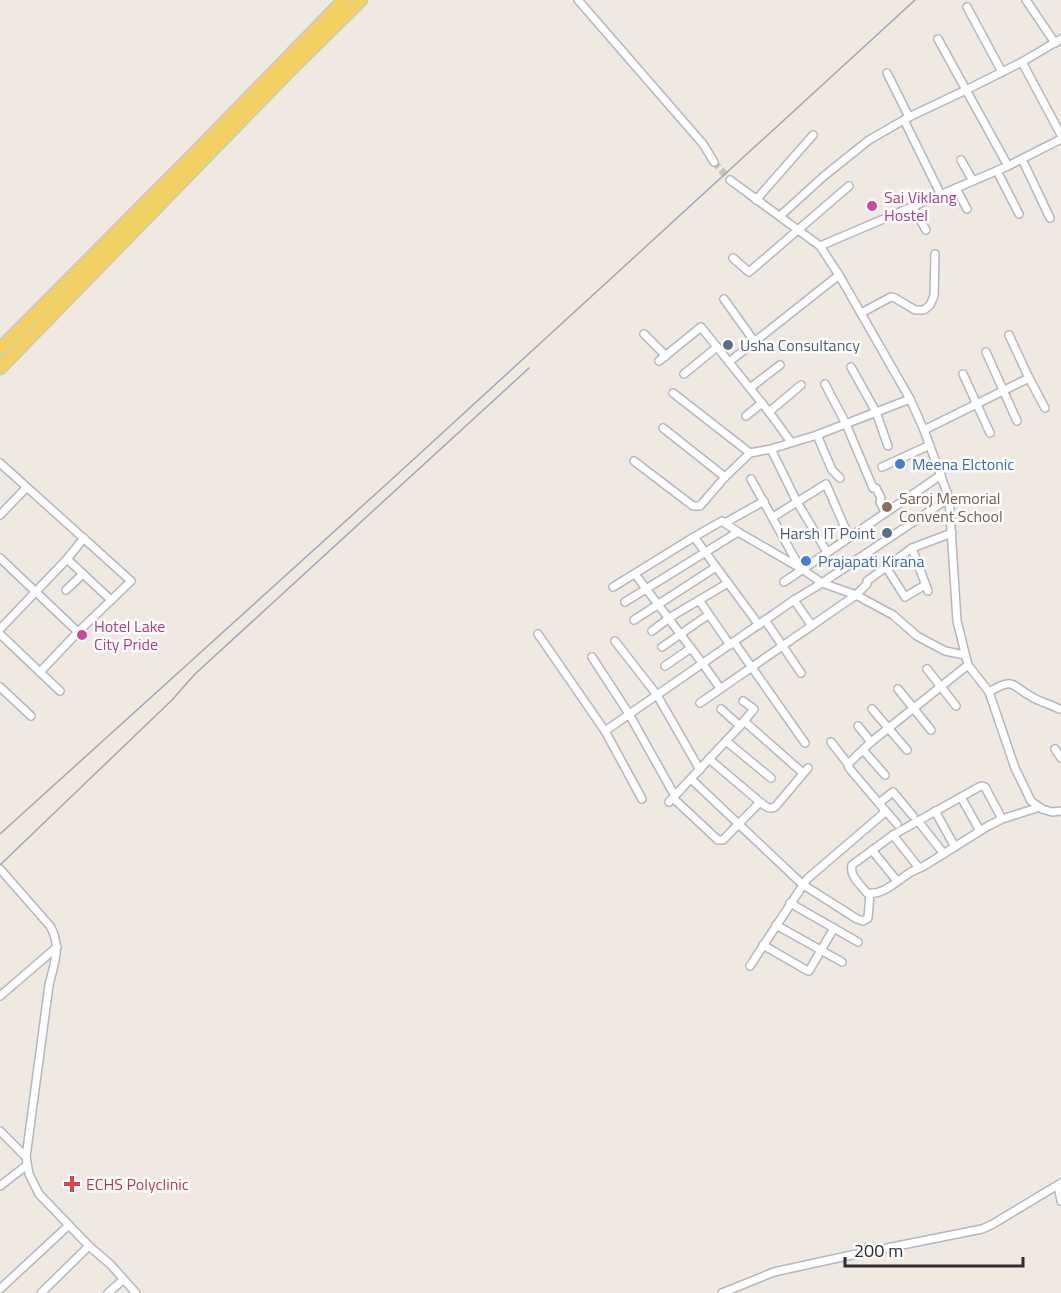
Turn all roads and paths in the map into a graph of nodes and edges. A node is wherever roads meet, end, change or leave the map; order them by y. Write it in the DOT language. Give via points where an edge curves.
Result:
graph roads {
  1 [pos="344,0"];
  2 [pos="362,0"];
  3 [pos="578,0"];
  4 [pos="1026,0"];
  5 [pos="967,7"];
  6 [pos="938,39"];
  7 [pos="1058,41"];
  8 [pos="1022,62"];
  9 [pos="1002,72"];
  10 [pos="887,73"];
  11 [pos="966,90"];
  12 [pos="907,118"];
  13 [pos="813,135"];
  14 [pos="1061,137"];
  15 [pos="202,153"];
  16 [pos="1022,159"];
  17 [pos="961,160"];
  18 [pos="714,162"];
  19 [pos="1008,166"];
  20 [pos="997,171"];
  21 [pos="730,180"];
  22 [pos="973,181"];
  23 [pos="849,186"];
  24 [pos="956,189"];
  25 [pos="941,195"];
  26 [pos="756,200"];
  27 [pos="913,207"];
  28 [pos="967,209"];
  29 [pos="1019,214"];
  30 [pos="780,216"];
  31 [pos="1050,218"];
  32 [pos="926,230"];
  33 [pos="798,231"];
  34 [pos="820,246"];
  35 [pos="935,254"];
  36 [pos="733,258"];
  37 [pos="839,275"];
  38 [pos="724,299"];
  39 [pos="861,313"];
  40 [pos="644,334"];
  41 [pos="1009,334"];
  42 [pos="754,341"];
  43 [pos="717,348"];
  44 [pos="0,349"];
  45 [pos="986,352"];
  46 [pos="666,356"];
  47 [pos="659,361"];
  48 [pos="729,362"];
  49 [pos="780,365"];
  50 [pos="851,367"];
  51 [pos="0,368"];
  52 [pos="684,374"];
  53 [pos="963,374"];
  54 [pos="1029,378"];
  55 [pos="825,384"];
  56 [pos="801,385"];
  57 [pos="750,388"];
  58 [pos="1004,391"];
  59 [pos="673,393"];
  60 [pos="910,399"];
  61 [pos="762,403"];
  62 [pos="977,404"];
  63 [pos="1045,408"];
  64 [pos="769,412"];
  65 [pos="876,412"];
  66 [pos="746,416"];
  67 [pos="1017,421"];
  68 [pos="846,423"];
  69 [pos="663,428"];
  70 [pos="924,430"];
  71 [pos="990,433"];
  72 [pos="817,435"];
  73 [pos="791,442"];
  74 [pos="930,445"];
  75 [pos="888,446"];
  76 [pos="771,449"];
  77 [pos="750,453"];
  78 [pos="634,461"];
  79 [pos="0,463"];
  80 [pos="882,467"];
  81 [pos="941,475"];
  82 [pos="725,477"];
  83 [pos="840,478"];
  84 [pos="752,479"];
  85 [pos="26,488"];
  86 [pos="949,498"];
  87 [pos="764,501"];
  88 [pos="797,502"];
  89 [pos="885,512"];
  90 [pos="0,515"];
  91 [pos="773,518"];
  92 [pos="725,523"];
  93 [pos="738,532"];
  94 [pos="952,533"];
  95 [pos="694,537"];
  96 [pos="849,537"];
  97 [pos="84,538"];
  98 [pos="912,548"];
  99 [pos="826,552"];
  100 [pos="706,553"];
  101 [pos="0,558"];
  102 [pos="67,559"];
  103 [pos="716,567"];
  104 [pos="886,567"];
  105 [pos="801,568"];
  106 [pos="83,574"];
  107 [pos="635,574"];
  108 [pos="784,582"];
  109 [pos="728,583"];
  110 [pos="822,583"];
  111 [pos="613,587"];
  112 [pos="646,588"];
  113 [pos="66,590"];
  114 [pos="36,591"];
  115 [pos="856,595"];
  116 [pos="111,600"];
  117 [pos="699,600"];
  118 [pos="794,600"];
  119 [pos="625,602"];
  120 [pos="658,604"];
  121 [pos="708,615"];
  122 [pos="669,618"];
  123 [pos="634,620"];
  124 [pos="762,623"];
  125 [pos="812,626"];
  126 [pos="0,629"];
  127 [pos="652,631"];
  128 [pos="78,632"];
  129 [pos="0,634"];
  130 [pos="538,634"];
  131 [pos="681,634"];
  132 [pos="615,641"];
  133 [pos="732,644"];
  134 [pos="782,646"];
  135 [pos="662,647"];
  136 [pos="691,648"];
  137 [pos="965,655"];
  138 [pos="592,657"];
  139 [pos="703,664"];
  140 [pos="968,665"];
  141 [pos="665,666"];
  142 [pos="752,667"];
  143 [pos="927,669"];
  144 [pos="40,672"];
  145 [pos="801,673"];
  146 [pos="940,686"];
  147 [pos="0,687"];
  148 [pos="720,688"];
  149 [pos="898,688"];
  150 [pos="60,691"];
  151 [pos="989,692"];
  152 [pos="657,695"];
  153 [pos="743,701"];
  154 [pos="699,703"];
  155 [pos="956,706"];
  156 [pos="914,708"];
  157 [pos="721,709"];
  158 [pos="872,709"];
  159 [pos="1059,709"];
  160 [pos="629,714"];
  161 [pos="31,716"];
  162 [pos="742,724"];
  163 [pos="858,726"];
  164 [pos="888,728"];
  165 [pos="604,730"];
  166 [pos="931,730"];
  167 [pos="726,741"];
  168 [pos="831,742"];
  169 [pos="871,742"];
  170 [pos="805,743"];
  171 [pos="1055,749"];
  172 [pos="863,750"];
  173 [pos="907,750"];
  174 [pos="1061,758"];
  175 [pos="710,759"];
  176 [pos="848,764"];
  177 [pos="700,770"];
  178 [pos="885,775"];
  179 [pos="771,778"];
  180 [pos="691,779"];
  181 [pos="961,797"];
  182 [pos="642,799"];
  183 [pos="673,799"];
  184 [pos="760,802"];
  185 [pos="879,802"];
  186 [pos="1040,807"];
  187 [pos="885,810"];
  188 [pos="1061,811"];
  189 [pos="935,812"];
  190 [pos="916,818"];
  191 [pos="1002,819"];
  192 [pos="739,824"];
  193 [pos="897,824"];
  194 [pos="980,831"];
  195 [pos="893,835"];
  196 [pos="955,847"];
  197 [pos="872,850"];
  198 [pos="944,854"];
  199 [pos="919,868"];
  200 [pos="0,869"];
  201 [pos="897,881"];
  202 [pos="802,884"];
  203 [pos="870,894"];
  204 [pos="790,903"];
  205 [pos="776,925"];
  206 [pos="834,928"];
  207 [pos="858,942"];
  208 [pos="764,945"];
  209 [pos="57,947"];
  210 [pos="822,951"];
  211 [pos="842,962"];
  212 [pos="750,966"];
  213 [pos="0,996"];
  214 [pos="0,1131"];
  215 [pos="26,1157"];
  216 [pos="27,1165"];
  217 [pos="1059,1184"];
  218 [pos="0,1186"];
  219 [pos="1061,1201"];
  220 [pos="69,1225"];
  221 [pos="89,1246"];
  222 [pos="123,1280"];
  223 [pos="2,1284"];
  224 [pos="41,1293"];
  225 [pos="108,1293"];
  226 [pos="136,1293"];
  227 [pos="722,1293"];
  1 -- 15 [label="main road"];
  2 -- 15 [label="main road"];
  3 -- 18 [label="street" via="703,144"];
  4 -- 7 [label="street"];
  5 -- 9 [label="street"];
  6 -- 11 [label="street"];
  7 -- 8 [label="street"];
  8 -- 9 [label="street"];
  8 -- 14 [label="street"];
  9 -- 11 [label="street"];
  10 -- 12 [label="street"];
  11 -- 12 [label="street"];
  11 -- 19 [label="street"];
  12 -- 25 [label="street"];
  12 -- 30 [label="street" via="869,140"];
  13 -- 26 [label="street"];
  14 -- 16 [label="street"];
  15 -- 44 [label="main road"];
  15 -- 51 [label="main road"];
  16 -- 19 [label="street"];
  16 -- 31 [label="street"];
  17 -- 22 [label="street"];
  19 -- 20 [label="street"];
  20 -- 22 [label="street"];
  20 -- 29 [label="street"];
  21 -- 26 [label="street"];
  22 -- 24 [label="street"];
  23 -- 33 [label="street"];
  24 -- 25 [label="street"];
  24 -- 28 [label="street"];
  25 -- 27 [label="street"];
  26 -- 30 [label="street"];
  27 -- 32 [label="street"];
  27 -- 34 [label="street"];
  30 -- 33 [label="street"];
  33 -- 34 [label="street"];
  33 -- 36 [label="street" via="750,272"];
  34 -- 37 [label="street"];
  35 -- 39 [label="street" via="933,299 928,308 915,310 891,297"];
  37 -- 39 [label="street"];
  37 -- 42 [label="street"];
  38 -- 42 [label="street"];
  39 -- 60 [label="street"];
  40 -- 46 [label="street"];
  41 -- 54 [label="street"];
  42 -- 48 [label="street"];
  43 -- 46 [label="street" via="700,327"];
  43 -- 48 [label="street"];
  43 -- 52 [label="street"];
  45 -- 58 [label="street"];
  46 -- 47 [label="street"];
  48 -- 57 [label="street"];
  49 -- 57 [label="street"];
  50 -- 65 [label="street"];
  53 -- 62 [label="street"];
  54 -- 58 [label="street"];
  54 -- 63 [label="street"];
  55 -- 68 [label="street"];
  56 -- 64 [label="street"];
  57 -- 61 [label="street"];
  58 -- 62 [label="street"];
  58 -- 67 [label="street"];
  59 -- 77 [label="street"];
  60 -- 65 [label="street"];
  60 -- 70 [label="street"];
  61 -- 64 [label="street"];
  61 -- 66 [label="street"];
  62 -- 70 [label="street"];
  62 -- 71 [label="street"];
  64 -- 73 [label="street"];
  65 -- 68 [label="street"];
  65 -- 75 [label="street"];
  68 -- 72 [label="street"];
  68 -- 89 [label="street"];
  69 -- 82 [label="street"];
  70 -- 74 [label="street"];
  72 -- 73 [label="street"];
  72 -- 83 [label="street" via="832,470"];
  73 -- 76 [label="street"];
  74 -- 80 [label="street"];
  74 -- 81 [label="street"];
  76 -- 77 [label="street"];
  76 -- 88 [label="street"];
  77 -- 82 [label="street"];
  78 -- 82 [label="street" via="696,507"];
  79 -- 85 [label="street"];
  81 -- 86 [label="street"];
  81 -- 89 [label="street"];
  84 -- 87 [label="street"];
  85 -- 90 [label="street"];
  85 -- 97 [label="street"];
  86 -- 94 [label="street"];
  86 -- 110 [label="street"];
  87 -- 91 [label="street"];
  87 -- 92 [label="street"];
  88 -- 91 [label="street"];
  88 -- 96 [label="street" via="826,484"];
  88 -- 99 [label="street"];
  89 -- 96 [label="street"];
  91 -- 105 [label="street"];
  92 -- 93 [label="street"];
  92 -- 95 [label="street" via="722,521"];
  93 -- 100 [label="street"];
  93 -- 105 [label="street"];
  94 -- 98 [label="street"];
  94 -- 137 [label="street" via="957,621"];
  95 -- 100 [label="street"];
  95 -- 107 [label="street"];
  96 -- 99 [label="street"];
  97 -- 102 [label="street"];
  97 -- 116 [label="street" via="131,581"];
  98 -- 104 [label="street"];
  98 -- 104 [label="street" via="926,588 904,597"];
  99 -- 105 [label="street"];
  100 -- 103 [label="street"];
  100 -- 112 [label="street"];
  101 -- 114 [label="street"];
  102 -- 106 [label="street"];
  102 -- 114 [label="street"];
  103 -- 109 [label="street"];
  103 -- 120 [label="street"];
  104 -- 115 [label="street"];
  105 -- 108 [label="street"];
  105 -- 110 [label="street"];
  106 -- 113 [label="street"];
  106 -- 116 [label="street"];
  107 -- 111 [label="street"];
  107 -- 112 [label="street"];
  109 -- 117 [label="street"];
  109 -- 124 [label="street"];
  110 -- 115 [label="street"];
  110 -- 118 [label="street"];
  112 -- 119 [label="street"];
  112 -- 120 [label="street"];
  114 -- 126 [label="street"];
  114 -- 128 [label="street"];
  115 -- 125 [label="street"];
  115 -- 137 [label="street" via="893,615 917,636 945,651"];
  116 -- 128 [label="street"];
  117 -- 121 [label="street"];
  117 -- 122 [label="street"];
  118 -- 124 [label="street"];
  118 -- 125 [label="street"];
  120 -- 122 [label="street"];
  120 -- 123 [label="street"];
  121 -- 131 [label="street"];
  121 -- 133 [label="street"];
  122 -- 127 [label="street"];
  122 -- 131 [label="street"];
  124 -- 133 [label="street"];
  124 -- 134 [label="street"];
  125 -- 134 [label="street"];
  128 -- 144 [label="street"];
  129 -- 144 [label="street"];
  130 -- 165 [label="street"];
  131 -- 135 [label="street"];
  131 -- 136 [label="street"];
  132 -- 152 [label="street"];
  133 -- 139 [label="street"];
  133 -- 142 [label="street"];
  134 -- 142 [label="street"];
  134 -- 145 [label="street"];
  136 -- 139 [label="street"];
  136 -- 141 [label="street"];
  137 -- 140 [label="street"];
  138 -- 160 [label="street"];
  139 -- 148 [label="street"];
  139 -- 152 [label="street"];
  140 -- 146 [label="street"];
  140 -- 151 [label="street"];
  142 -- 148 [label="street"];
  142 -- 170 [label="street"];
  143 -- 146 [label="street"];
  144 -- 150 [label="street"];
  146 -- 155 [label="street"];
  146 -- 156 [label="street"];
  147 -- 161 [label="street"];
  148 -- 154 [label="street"];
  149 -- 156 [label="street"];
  151 -- 159 [label="street" via="1010,683"];
  151 -- 186 [label="street" via="1015,768 1031,801"];
  152 -- 160 [label="street"];
  152 -- 177 [label="street"];
  153 -- 162 [label="street" via="754,710"];
  156 -- 164 [label="street"];
  156 -- 166 [label="street"];
  157 -- 162 [label="street"];
  158 -- 164 [label="street"];
  160 -- 165 [label="street"];
  160 -- 183 [label="street"];
  162 -- 167 [label="street"];
  162 -- 184 [label="street" via="806,771 775,807 768,808"];
  163 -- 169 [label="street"];
  164 -- 169 [label="street"];
  164 -- 173 [label="street"];
  165 -- 182 [label="street"];
  167 -- 175 [label="street"];
  167 -- 179 [label="street"];
  168 -- 176 [label="street"];
  169 -- 172 [label="street"];
  171 -- 174 [label="street"];
  172 -- 176 [label="street"];
  172 -- 178 [label="street"];
  175 -- 177 [label="street"];
  175 -- 184 [label="street"];
  176 -- 185 [label="street"];
  177 -- 180 [label="street"];
  180 -- 183 [label="street"];
  180 -- 192 [label="street"];
  181 -- 189 [label="street"];
  181 -- 191 [label="street" via="985,787"];
  181 -- 194 [label="street"];
  183 -- 192 [label="street" via="718,840 723,840"];
  184 -- 192 [label="street"];
  185 -- 187 [label="street"];
  185 -- 190 [label="street" via="893,792"];
  186 -- 188 [label="street"];
  186 -- 191 [label="street"];
  187 -- 193 [label="street"];
  187 -- 202 [label="street"];
  189 -- 190 [label="street"];
  189 -- 196 [label="street"];
  190 -- 195 [label="street"];
  190 -- 198 [label="street"];
  191 -- 194 [label="street"];
  192 -- 202 [label="street"];
  194 -- 196 [label="street"];
  195 -- 197 [label="street"];
  195 -- 199 [label="street"];
  196 -- 198 [label="street"];
  197 -- 201 [label="street"];
  197 -- 203 [label="street" via="852,866 851,872"];
  198 -- 199 [label="street"];
  199 -- 201 [label="street"];
  200 -- 209 [label="street" via="50,926"];
  201 -- 203 [label="street"];
  202 -- 203 [label="street" via="863,921 868,918"];
  202 -- 204 [label="street"];
  204 -- 205 [label="street"];
  204 -- 206 [label="street"];
  205 -- 208 [label="street"];
  205 -- 210 [label="street"];
  206 -- 207 [label="street"];
  206 -- 210 [label="street"];
  208 -- 210 [label="street" via="808,971"];
  208 -- 212 [label="street"];
  209 -- 213 [label="street"];
  209 -- 215 [label="street"];
  210 -- 211 [label="street"];
  214 -- 215 [label="street"];
  215 -- 216 [label="street"];
  216 -- 218 [label="street"];
  216 -- 220 [label="street" via="39,1194"];
  217 -- 219 [label="street"];
  217 -- 227 [label="street" via="982,1229 774,1272"];
  220 -- 221 [label="street"];
  220 -- 223 [label="street"];
  221 -- 222 [label="street"];
  221 -- 224 [label="street"];
  222 -- 225 [label="street"];
  222 -- 226 [label="street"];
}
